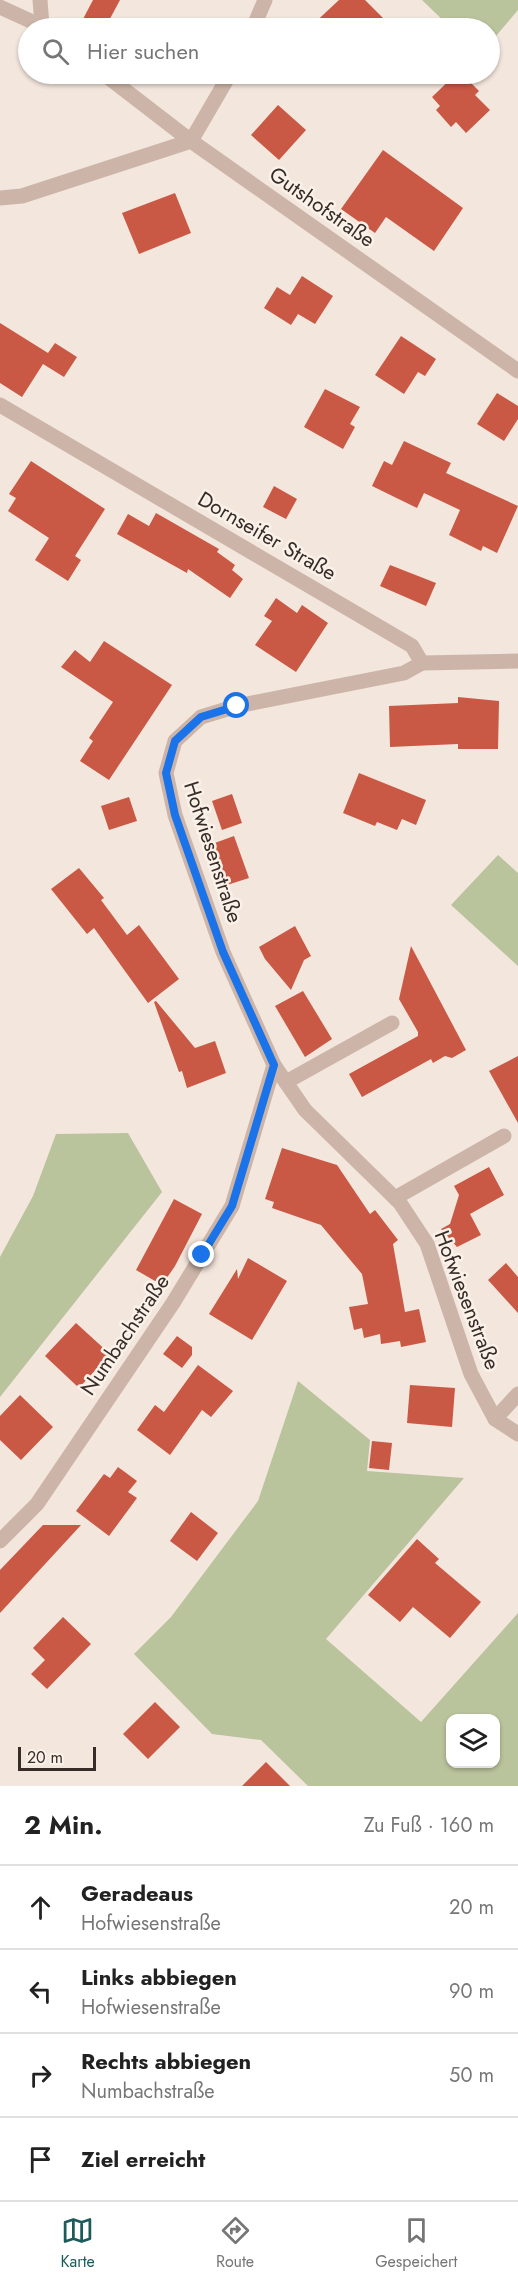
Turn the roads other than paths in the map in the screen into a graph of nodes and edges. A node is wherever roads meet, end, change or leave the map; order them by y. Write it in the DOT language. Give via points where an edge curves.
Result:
graph roads {
  1 [pos="40,0"];
  2 [pos="265,0"];
  3 [pos="0,7"];
  4 [pos="24,18"];
  5 [pos="43,18"];
  6 [pos="257,18"];
  7 [pos="117,84"];
  8 [pos="224,84"];
  9 [pos="191,141"];
  10 [pos="0,198"];
  11 [pos="515,364"];
  12 [pos="0,405"];
  13 [pos="518,660"];
  14 [pos="422,663"];
  15 [pos="392,1023"];
  16 [pos="274,1065"];
  17 [pos="286,1082"];
  18 [pos="504,1136"];
  19 [pos="395,1198"];
  20 [pos="518,1394"];
  21 [pos="495,1419"];
  22 [pos="518,1434"];
  23 [pos="0,1541"];
  1 -- 5 [label="street"];
  2 -- 6 [label="street"];
  3 -- 4 [label="street"];
  7 -- 9 [label="street, Gutshofstraße"];
  8 -- 9 [label="street"];
  9 -- 10 [label="street" via="22,196"];
  9 -- 11 [label="street, Gutshofstraße"];
  12 -- 14 [label="street, Dornseifer Straße" via="412,646"];
  13 -- 14 [label="street"];
  14 -- 16 [label="street, Hofwiesenstraße" via="404,673 237,706 201,717 175,741 166,773 175,815 223,952"];
  15 -- 17 [label="street"];
  16 -- 17 [label="street, Hofwiesenstraße"];
  16 -- 23 [label="street, Numbachstraße" via="232,1206 173,1303 37,1504"];
  17 -- 19 [label="street, Hofwiesenstraße" via="305,1110"];
  18 -- 19 [label="street"];
  19 -- 21 [label="street, Hofwiesenstraße" via="427,1244 471,1374"];
  20 -- 21 [label="street"];
  21 -- 22 [label="street"];
}
